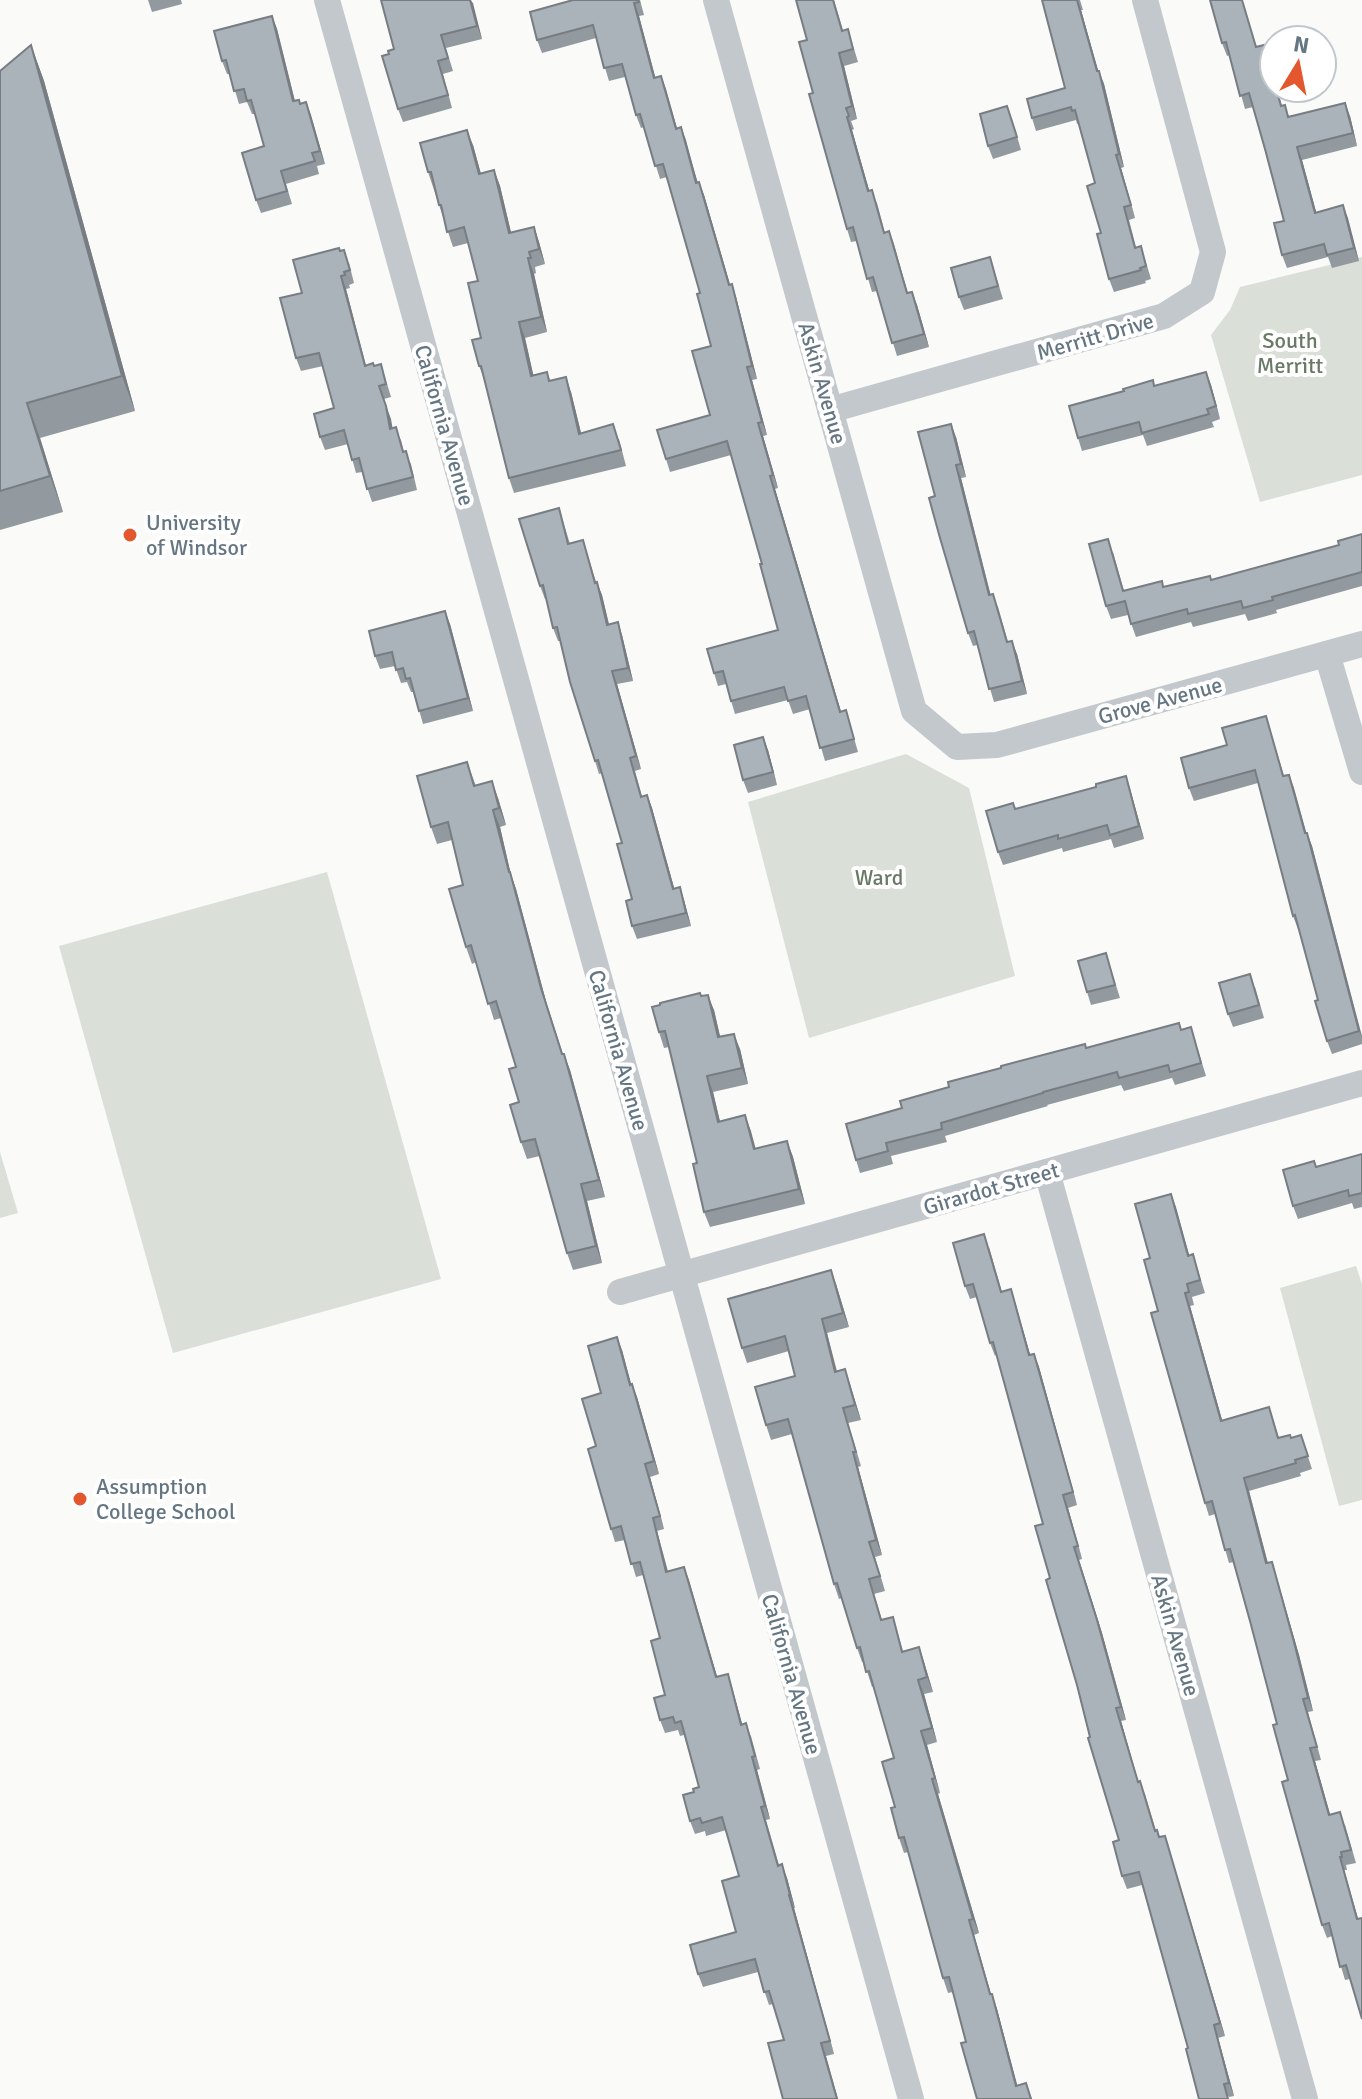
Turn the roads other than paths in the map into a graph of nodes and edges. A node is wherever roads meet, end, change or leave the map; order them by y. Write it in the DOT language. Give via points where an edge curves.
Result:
graph roads {
  1 [pos="327,0"];
  2 [pos="716,0"];
  3 [pos="1145,0"];
  4 [pos="830,410"];
  5 [pos="1362,644"];
  6 [pos="1327,654"];
  7 [pos="957,747"];
  8 [pos="1362,772"];
  9 [pos="1362,1083"];
  10 [pos="1047,1172"];
  11 [pos="681,1275"];
  12 [pos="620,1292"];
  13 [pos="911,2099"];
  14 [pos="1305,2099"];
  1 -- 11 [label="street, California Avenue"];
  2 -- 4 [label="street, Askin Avenue"];
  3 -- 4 [label="street, Merritt Drive" via="1213,252 1202,292 1164,316"];
  4 -- 7 [label="street, Askin Avenue" via="914,711"];
  5 -- 6 [label="street, Grove Avenue"];
  6 -- 7 [label="street, Grove Avenue" via="997,745"];
  6 -- 8 [label="street"];
  9 -- 10 [label="street, Girardot Street"];
  10 -- 11 [label="street, Girardot Street"];
  10 -- 14 [label="street, Askin Avenue"];
  11 -- 12 [label="street, Girardot Street"];
  11 -- 13 [label="street, California Avenue"];
}
